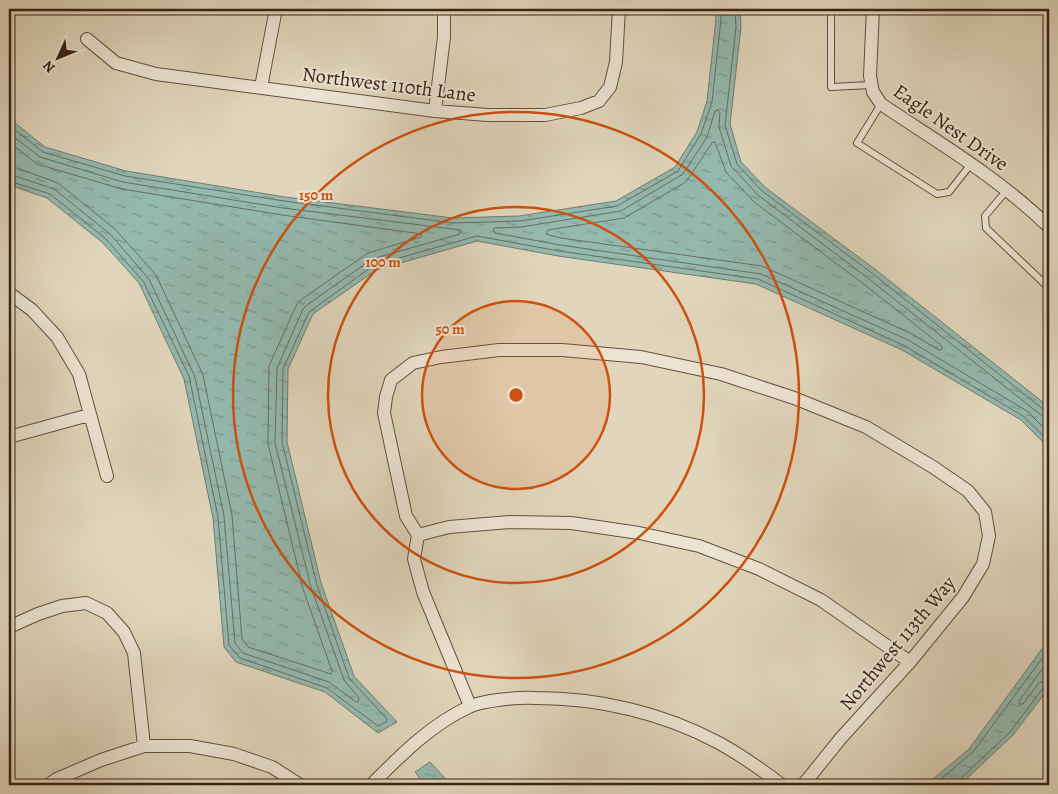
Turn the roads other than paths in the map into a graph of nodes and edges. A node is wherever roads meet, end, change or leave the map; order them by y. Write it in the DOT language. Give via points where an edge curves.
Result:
graph roads {
  1 [pos="274,9"];
  2 [pos="444,9"];
  3 [pos="620,9"];
  4 [pos="831,9"];
  5 [pos="873,9"];
  6 [pos="87,39"];
  7 [pos="871,85"];
  8 [pos="261,87"];
  9 [pos="881,104"];
  10 [pos="435,111"];
  11 [pos="971,164"];
  12 [pos="1007,190"];
  13 [pos="1049,226"];
  14 [pos="1049,288"];
  15 [pos="9,293"];
  16 [pos="89,415"];
  17 [pos="9,437"];
  18 [pos="106,476"];
  19 [pos="418,535"];
  20 [pos="9,627"];
  21 [pos="910,662"];
  22 [pos="470,706"];
  23 [pos="144,746"];
  24 [pos="48,785"];
  25 [pos="300,785"];
  26 [pos="371,785"];
  27 [pos="782,785"];
  28 [pos="803,785"];
  1 -- 8 [label="street"];
  2 -- 10 [label="street"];
  3 -- 10 [label="street, Northwest 110th Lane" via="616,62 610,87 599,101 582,108 545,115"];
  4 -- 7 [label="lane" via="831,86"];
  5 -- 7 [label="street, Eagle Nest Drive"];
  6 -- 8 [label="street, Northwest 110th Lane" via="116,63 156,74"];
  7 -- 9 [label="street, Eagle Nest Drive"];
  8 -- 10 [label="street, Northwest 110th Lane"];
  9 -- 11 [label="street, Eagle Nest Drive"];
  9 -- 11 [label="lane" via="857,143 937,194 949,192"];
  11 -- 12 [label="street, Eagle Nest Drive"];
  12 -- 13 [label="street, Eagle Nest Drive"];
  12 -- 14 [label="lane" via="984,216 986,228"];
  15 -- 16 [label="street" via="32,310 58,337 79,374"];
  16 -- 17 [label="street"];
  16 -- 18 [label="street"];
  19 -- 21 [label="street" via="449,527 510,522 571,523 699,546 759,569 821,600"];
  19 -- 21 [label="street, Northwest 113th Way" via="406,516 384,414 392,380 413,363 499,350 562,350 641,358 721,374 794,398 866,427 968,491 985,512 989,536 983,564 963,597"];
  19 -- 22 [label="street" via="414,559 423,592"];
  20 -- 23 [label="street" via="62,606 86,603 108,613 124,632 134,653"];
  21 -- 28 [label="street, Northwest 113th Way"];
  22 -- 26 [label="street" via="431,730"];
  22 -- 27 [label="street" via="517,697 569,698 622,707 675,723 719,743"];
  23 -- 24 [label="street" via="101,760"];
  23 -- 25 [label="street" via="190,746 234,754 272,767"];
}
